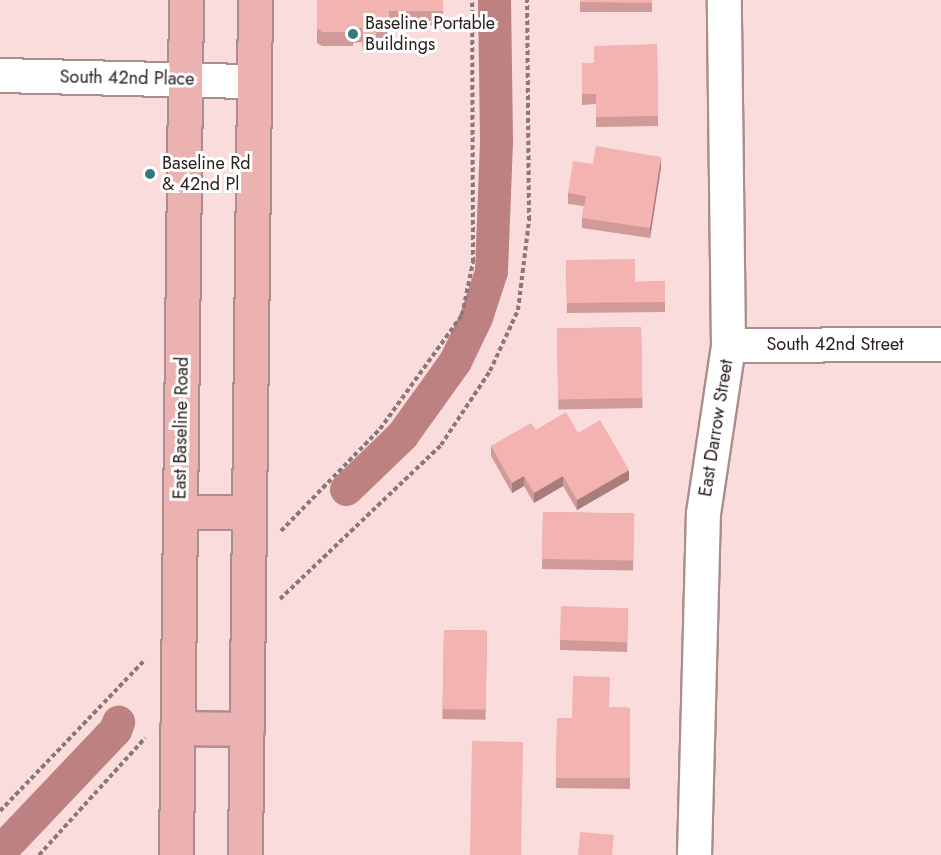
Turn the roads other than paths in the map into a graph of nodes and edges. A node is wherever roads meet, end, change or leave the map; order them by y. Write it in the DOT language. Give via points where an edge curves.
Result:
graph roads {
  1 [pos="186,0"];
  2 [pos="255,0"];
  3 [pos="724,0"];
  4 [pos="0,75"];
  5 [pos="186,79"];
  6 [pos="254,81"];
  7 [pos="941,344"];
  8 [pos="728,345"];
  9 [pos="181,512"];
  10 [pos="249,512"];
  11 [pos="177,728"];
  12 [pos="247,729"];
  13 [pos="176,855"];
  14 [pos="245,855"];
  15 [pos="694,855"];
  1 -- 5 [label="main road, East Baseline Road"];
  2 -- 6 [label="main road"];
  3 -- 8 [label="street, East Darrow Street"];
  4 -- 5 [label="street, South 42nd Place"];
  5 -- 6 [label="street, South 42nd Place"];
  5 -- 9 [label="main road, East Baseline Road"];
  6 -- 10 [label="main road"];
  7 -- 8 [label="street, South 42nd Street"];
  8 -- 15 [label="street, East Darrow Street" via="703,513"];
  9 -- 10 [label="main road"];
  9 -- 11 [label="main road, East Baseline Road"];
  10 -- 12 [label="main road"];
  11 -- 12 [label="main road"];
  11 -- 13 [label="main road, East Baseline Road"];
  12 -- 14 [label="main road"];
}
